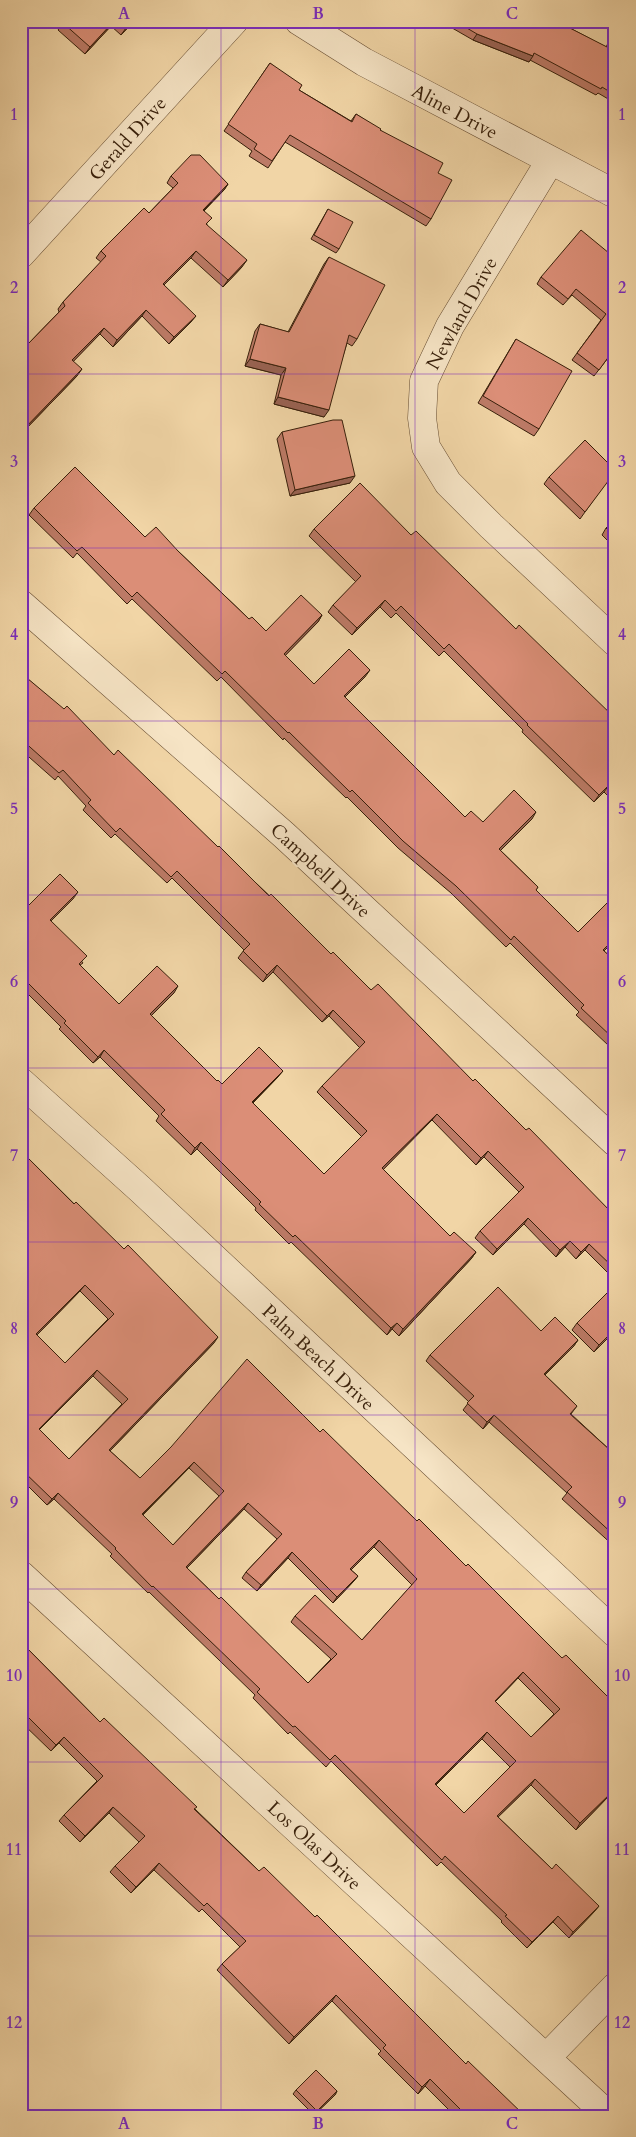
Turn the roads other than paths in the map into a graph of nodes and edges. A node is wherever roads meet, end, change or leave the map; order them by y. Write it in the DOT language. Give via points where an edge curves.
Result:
graph roads {
  1 [pos="234,21"];
  2 [pos="299,21"];
  3 [pos="550,161"];
  4 [pos="615,194"];
  5 [pos="21,254"];
  6 [pos="21,604"];
  7 [pos="615,642"];
  8 [pos="21,1082"];
  9 [pos="615,1142"];
  10 [pos="21,1575"];
  11 [pos="615,1633"];
  12 [pos="615,1987"];
  13 [pos="547,2057"];
  14 [pos="609,2116"];
  1 -- 5 [label="street, Gerald Drive"];
  2 -- 3 [label="street, Aline Drive" via="364,62"];
  3 -- 4 [label="street, Aline Drive"];
  3 -- 7 [label="street, Newland Drive" via="450,326 424,381 422,418 426,447 448,482"];
  6 -- 9 [label="street, Campbell Drive" via="284,835"];
  8 -- 11 [label="street, Palm Beach Drive"];
  10 -- 13 [label="street, Los Olas Drive"];
  12 -- 13 [label="street"];
  13 -- 14 [label="street, Los Olas Drive"];
}
